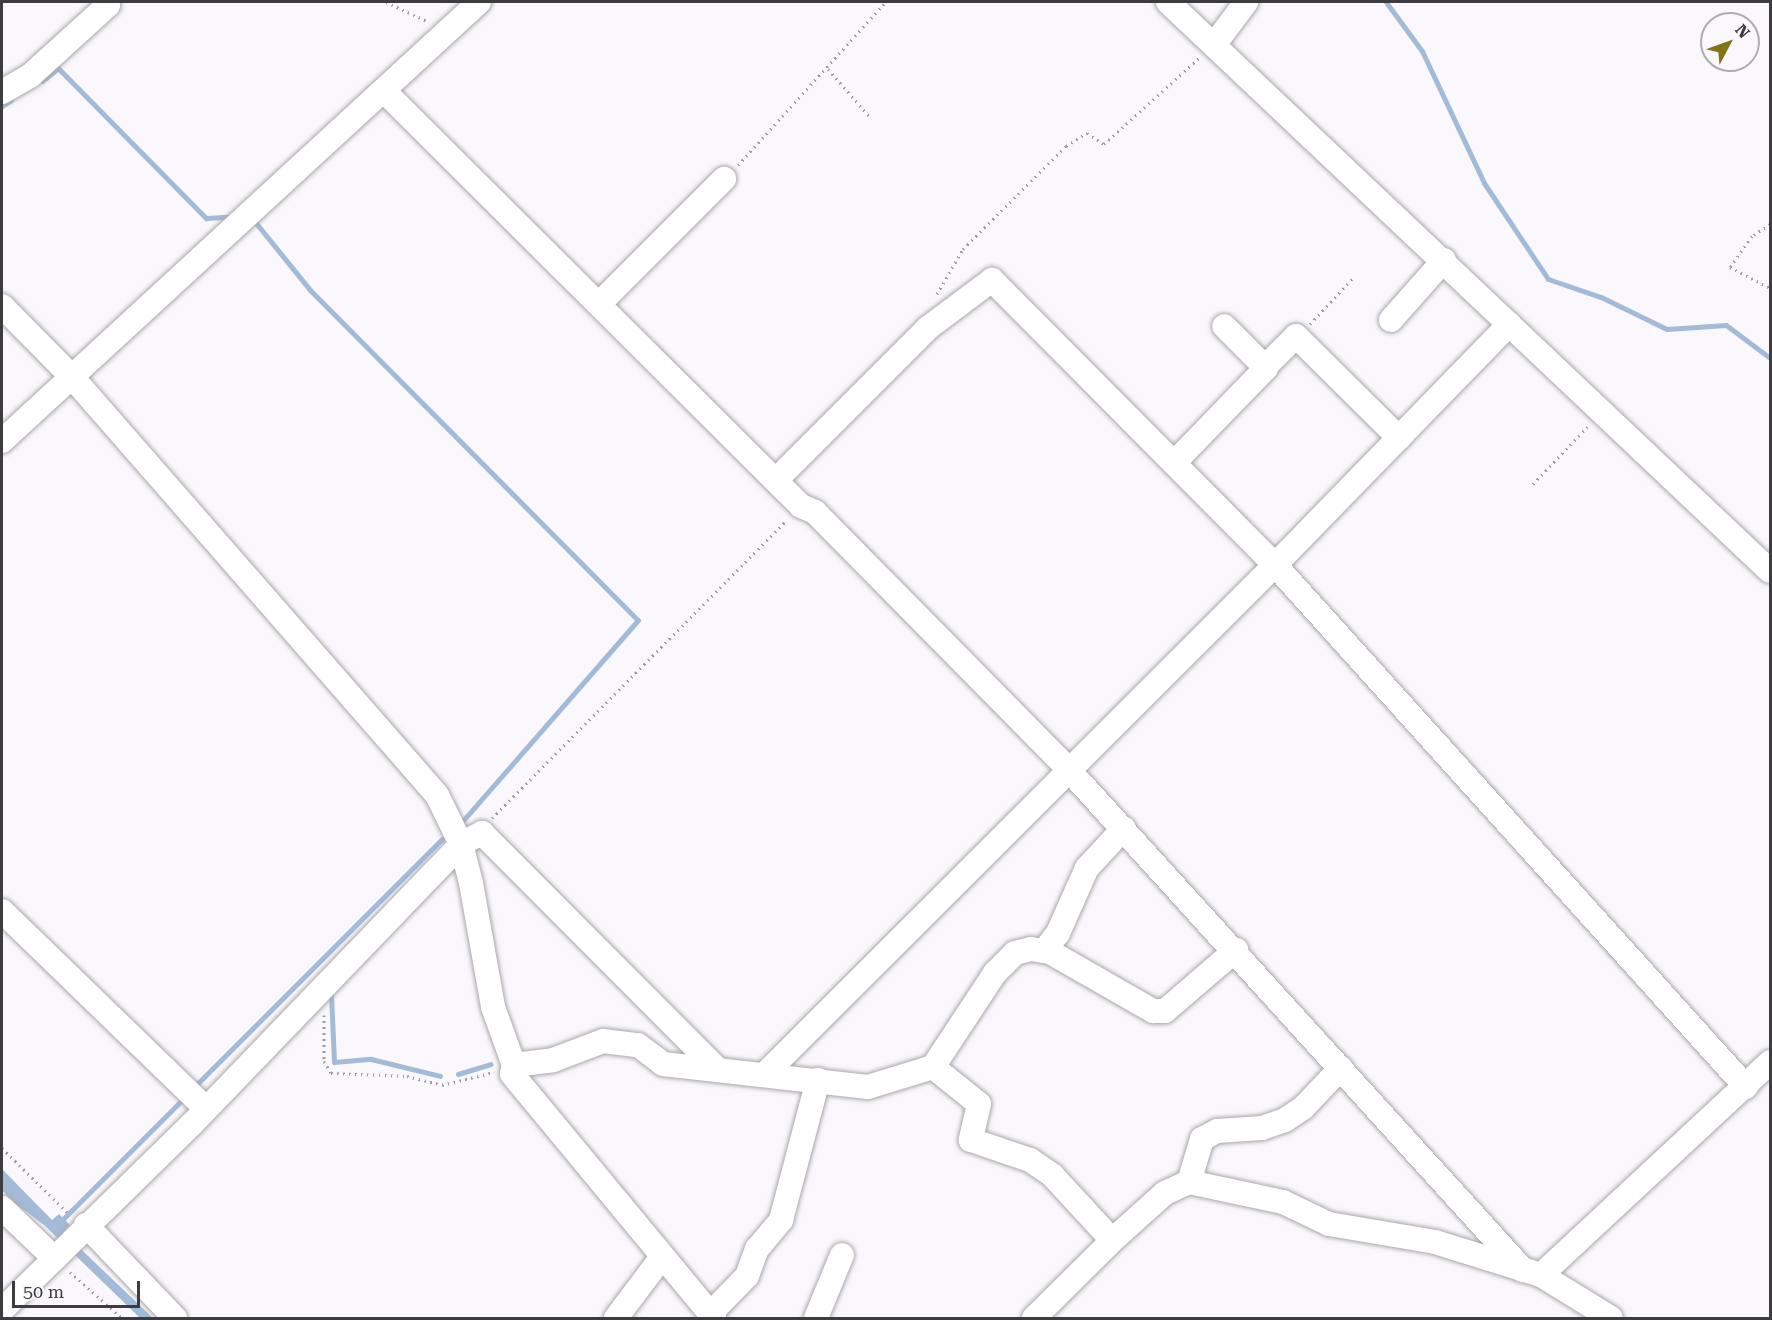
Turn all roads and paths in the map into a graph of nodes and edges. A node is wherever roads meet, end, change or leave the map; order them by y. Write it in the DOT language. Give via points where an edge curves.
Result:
graph roads {
  1 [pos="386,2"];
  2 [pos="480,2"];
  3 [pos="886,2"];
  4 [pos="1168,2"];
  5 [pos="1246,2"];
  6 [pos="109,3"];
  7 [pos="442,38"];
  8 [pos="1214,45"];
  9 [pos="828,69"];
  10 [pos="384,91"];
  11 [pos="2,92"];
  12 [pos="870,117"];
  13 [pos="724,179"];
  14 [pos="1770,224"];
  15 [pos="1444,260"];
  16 [pos="1352,279"];
  17 [pos="1770,288"];
  18 [pos="935,298"];
  19 [pos="599,304"];
  20 [pos="2,306"];
  21 [pos="1391,320"];
  22 [pos="1509,324"];
  23 [pos="1224,326"];
  24 [pos="1297,337"];
  25 [pos="1265,367"];
  26 [pos="72,377"];
  27 [pos="1601,414"];
  28 [pos="1400,438"];
  29 [pos="2,441"];
  30 [pos="1174,463"];
  31 [pos="776,480"];
  32 [pos="1533,484"];
  33 [pos="801,506"];
  34 [pos="1275,565"];
  35 [pos="1770,571"];
  36 [pos="1068,769"];
  37 [pos="1124,828"];
  38 [pos="482,833"];
  39 [pos="461,844"];
  40 [pos="2,911"];
  41 [pos="1236,950"];
  42 [pos="1044,951"];
  43 [pos="316,993"];
  44 [pos="1770,1062"];
  45 [pos="514,1065"];
  46 [pos="933,1068"];
  47 [pos="1341,1068"];
  48 [pos="717,1069"];
  49 [pos="765,1073"];
  50 [pos="818,1080"];
  51 [pos="1746,1087"];
  52 [pos="204,1107"];
  53 [pos="2,1148"];
  54 [pos="1189,1182"];
  55 [pos="2,1208"];
  56 [pos="85,1226"];
  57 [pos="1112,1240"];
  58 [pos="842,1255"];
  59 [pos="662,1257"];
  60 [pos="54,1258"];
  61 [pos="1532,1272"];
  62 [pos="2,1310"];
  63 [pos="712,1316"];
  64 [pos="122,1318"];
  65 [pos="175,1318"];
  66 [pos="616,1318"];
  67 [pos="816,1318"];
  68 [pos="1034,1318"];
  69 [pos="1611,1318"];
  1 -- 7 [label="path" via="417,13"];
  2 -- 7 [label="street"];
  3 -- 9 [label="path"];
  4 -- 8 [label="street"];
  5 -- 8 [label="street"];
  6 -- 11 [label="street" via="30,76"];
  7 -- 10 [label="street"];
  8 -- 15 [label="street"];
  8 -- 18 [label="path" via="1104,144 1087,133 1066,146 963,249"];
  9 -- 12 [label="path"];
  9 -- 13 [label="path"];
  10 -- 19 [label="street"];
  10 -- 26 [label="street"];
  13 -- 19 [label="street"];
  14 -- 17 [label="path" via="1752,236 1730,267"];
  15 -- 21 [label="street"];
  15 -- 22 [label="street"];
  16 -- 24 [label="path"];
  19 -- 31 [label="street"];
  20 -- 26 [label="street"];
  22 -- 27 [label="street"];
  22 -- 28 [label="street"];
  23 -- 25 [label="street"];
  24 -- 25 [label="street"];
  24 -- 28 [label="street"];
  25 -- 30 [label="street"];
  26 -- 29 [label="street"];
  26 -- 39 [label="street" via="422,774"];
  27 -- 32 [label="path"];
  27 -- 35 [label="street"];
  28 -- 34 [label="street"];
  30 -- 31 [label="street" via="992,280 928,328"];
  30 -- 34 [label="street"];
  31 -- 33 [label="street"];
  33 -- 36 [label="street" via="815,512"];
  33 -- 38 [label="path" via="484,826"];
  34 -- 36 [label="street"];
  34 -- 51 [label="street"];
  36 -- 37 [label="street"];
  36 -- 49 [label="street"];
  37 -- 41 [label="street"];
  37 -- 42 [label="street" via="1087,868 1058,933"];
  38 -- 39 [label="street"];
  38 -- 48 [label="street"];
  39 -- 43 [label="street"];
  39 -- 45 [label="street" via="484,937 493,1007"];
  40 -- 52 [label="street"];
  41 -- 42 [label="street" via="1165,1011 1153,1011"];
  41 -- 47 [label="street"];
  42 -- 46 [label="street" via="1015,953 995,973"];
  43 -- 45 [label="path" via="325,1018 324,1061 331,1073 407,1076 449,1084"];
  43 -- 52 [label="street"];
  44 -- 51 [label="street"];
  45 -- 48 [label="street" via="553,1060 603,1041 639,1045 663,1064"];
  45 -- 59 [label="street" via="512,1074"];
  46 -- 50 [label="street" via="868,1087"];
  46 -- 57 [label="street" via="979,1104 971,1140 1030,1160 1052,1174"];
  47 -- 54 [label="street" via="1303,1108 1285,1120 1262,1128 1217,1131 1202,1139"];
  47 -- 61 [label="street"];
  48 -- 49 [label="street"];
  49 -- 50 [label="street"];
  50 -- 63 [label="street" via="781,1220 757,1249 747,1276"];
  51 -- 61 [label="street"];
  52 -- 56 [label="street"];
  53 -- 56 [label="path"];
  54 -- 57 [label="street" via="1165,1194"];
  54 -- 61 [label="street" via="1283,1202 1329,1224 1435,1242"];
  55 -- 60 [label="street"];
  56 -- 60 [label="street"];
  56 -- 65 [label="street"];
  57 -- 68 [label="street"];
  58 -- 67 [label="street"];
  59 -- 63 [label="street"];
  59 -- 66 [label="street"];
  60 -- 62 [label="street"];
  60 -- 64 [label="path"];
  61 -- 69 [label="street"];
}
